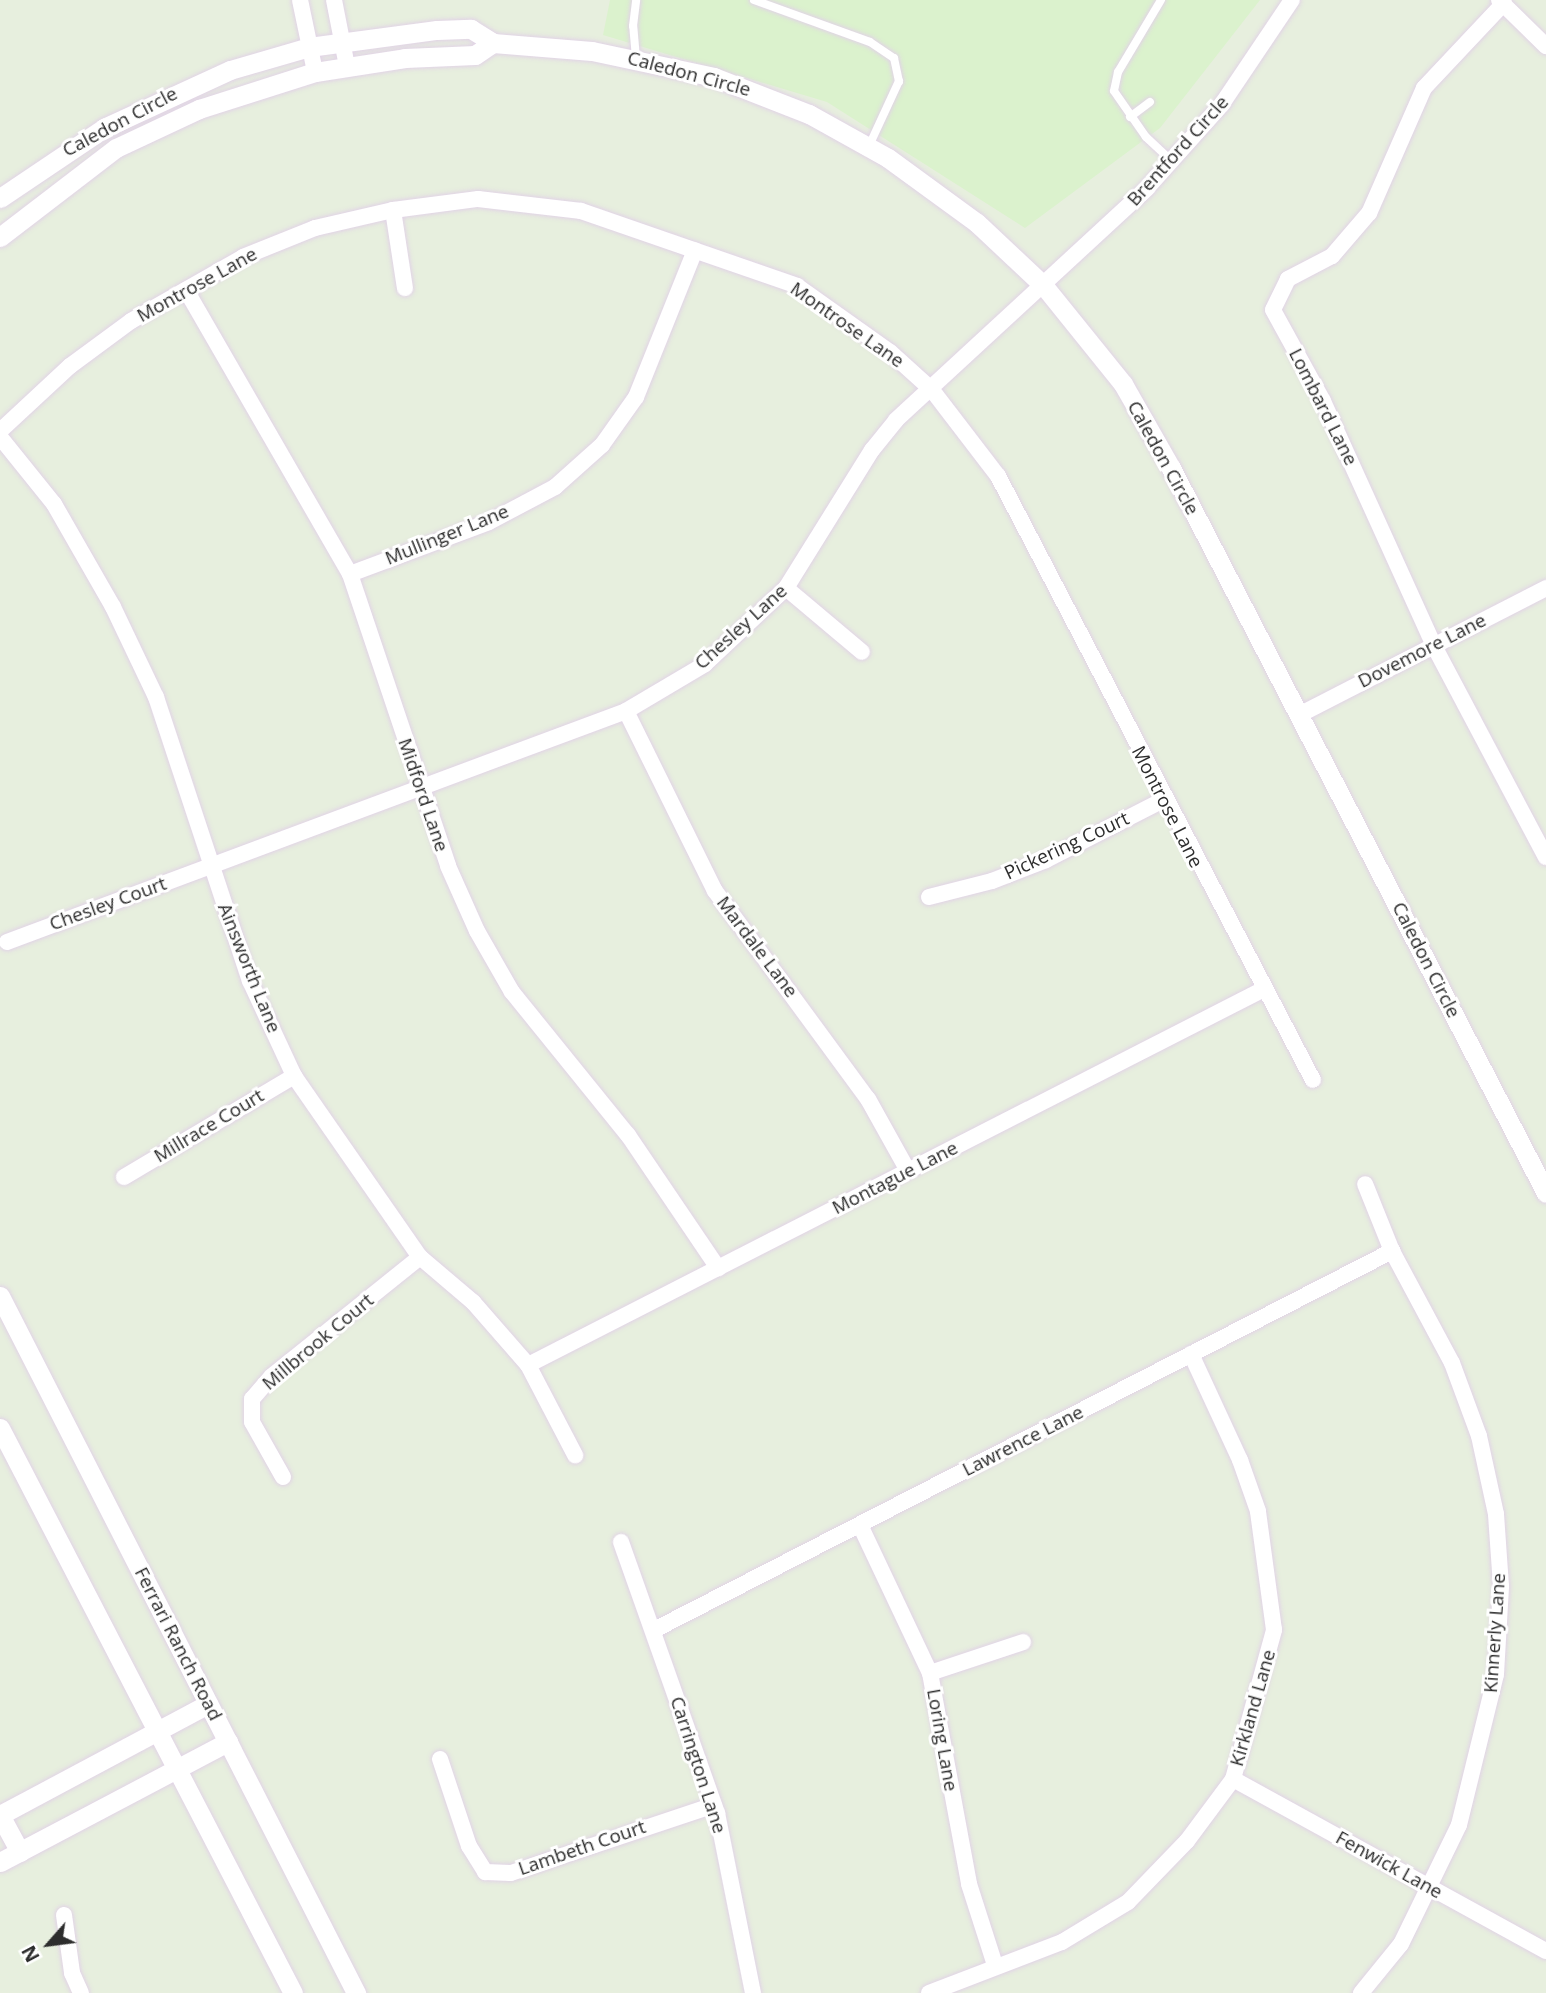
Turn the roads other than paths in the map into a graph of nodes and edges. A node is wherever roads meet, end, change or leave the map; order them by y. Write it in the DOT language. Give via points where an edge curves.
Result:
graph roads {
  1 [pos="300,0"];
  2 [pos="334,0"];
  3 [pos="636,0"];
  4 [pos="754,0"];
  5 [pos="1161,0"];
  6 [pos="1292,0"];
  7 [pos="1502,1"];
  8 [pos="342,41"];
  9 [pos="493,43"];
  10 [pos="1546,46"];
  11 [pos="309,47"];
  12 [pos="636,58"];
  13 [pos="347,66"];
  14 [pos="315,72"];
  15 [pos="1150,102"];
  16 [pos="1130,117"];
  17 [pos="869,146"];
  18 [pos="1172,161"];
  19 [pos="0,198"];
  20 [pos="393,209"];
  21 [pos="0,237"];
  22 [pos="695,250"];
  23 [pos="1044,286"];
  24 [pos="405,288"];
  25 [pos="186,290"];
  26 [pos="932,390"];
  27 [pos="0,431"];
  28 [pos="0,437"];
  29 [pos="349,574"];
  30 [pos="1546,588"];
  31 [pos="786,589"];
  32 [pos="1433,644"];
  33 [pos="862,652"];
  34 [pos="626,711"];
  35 [pos="1298,715"];
  36 [pos="419,786"];
  37 [pos="1163,800"];
  38 [pos="1546,856"];
  39 [pos="210,867"];
  40 [pos="929,897"];
  41 [pos="7,942"];
  42 [pos="1262,990"];
  43 [pos="294,1076"];
  44 [pos="1312,1080"];
  45 [pos="908,1171"];
  46 [pos="124,1177"];
  47 [pos="1365,1184"];
  48 [pos="1546,1193"];
  49 [pos="1391,1251"];
  50 [pos="420,1257"];
  51 [pos="718,1268"];
  52 [pos="0,1296"];
  53 [pos="1191,1354"];
  54 [pos="528,1366"];
  55 [pos="0,1428"];
  56 [pos="575,1455"];
  57 [pos="283,1477"];
  58 [pos="860,1525"];
  59 [pos="621,1542"];
  60 [pos="654,1630"];
  61 [pos="1023,1642"];
  62 [pos="930,1673"];
  63 [pos="208,1704"];
  64 [pos="155,1731"];
  65 [pos="228,1742"];
  66 [pos="440,1759"];
  67 [pos="175,1771"];
  68 [pos="1233,1779"];
  69 [pos="714,1805"];
  70 [pos="0,1815"];
  71 [pos="20,1852"];
  72 [pos="0,1862"];
  73 [pos="1432,1888"];
  74 [pos="64,1915"];
  75 [pos="1546,1951"];
  76 [pos="995,1965"];
  77 [pos="81,1993"];
  78 [pos="293,1993"];
  79 [pos="356,1993"];
  80 [pos="753,1993"];
  81 [pos="929,1993"];
  82 [pos="1361,1993"];
  1 -- 11 [label="street"];
  2 -- 8 [label="street"];
  3 -- 12 [label="lane"];
  4 -- 17 [label="lane" via="870,42 894,58 899,81"];
  5 -- 16 [label="lane" via="1118,72 1114,91"];
  6 -- 18 [label="street, Brentford Circle" via="1250,66"];
  7 -- 10 [label="street"];
  7 -- 32 [label="street, Lombard Lane" via="1424,88 1369,213 1332,256 1289,279 1273,310 1323,401"];
  8 -- 9 [label="street, Caledon Circle" via="471,29"];
  8 -- 11 [label="street, Caledon Circle"];
  8 -- 13 [label="street"];
  9 -- 12 [label="street, Caledon Circle"];
  9 -- 13 [label="street, Caledon Circle" via="475,55"];
  11 -- 14 [label="street"];
  11 -- 19 [label="street, Caledon Circle" via="230,70 145,107 63,152"];
  12 -- 17 [label="street, Caledon Circle" via="762,93"];
  13 -- 14 [label="street, Caledon Circle"];
  14 -- 21 [label="street, Caledon Circle" via="199,109 116,148"];
  15 -- 16 [label="lane"];
  16 -- 18 [label="lane"];
  17 -- 23 [label="street, Caledon Circle" via="947,199"];
  18 -- 23 [label="street, Brentford Circle"];
  20 -- 22 [label="street, Montrose Lane" via="478,199 581,211"];
  20 -- 24 [label="street"];
  20 -- 25 [label="street, Montrose Lane" via="315,228 243,257"];
  22 -- 26 [label="street, Montrose Lane" via="797,286 890,352"];
  22 -- 29 [label="street, Mullinger Lane" via="636,397 602,444 555,487 489,522"];
  23 -- 26 [label="street, Chesley Lane"];
  23 -- 35 [label="street, Caledon Circle" via="1099,350 1144,419"];
  25 -- 27 [label="street, Montrose Lane" via="131,321 70,366"];
  25 -- 29 [label="street, Midford Lane"];
  26 -- 31 [label="street, Chesley Lane" via="896,420 872,450"];
  26 -- 37 [label="street, Montrose Lane" via="998,476"];
  28 -- 39 [label="street, Ainsworth Lane" via="54,504 113,607 156,697"];
  29 -- 36 [label="street, Midford Lane"];
  30 -- 32 [label="street, Dovemore Lane"];
  31 -- 33 [label="street"];
  31 -- 34 [label="street, Chesley Lane" via="705,664"];
  32 -- 35 [label="street, Dovemore Lane"];
  32 -- 38 [label="street, Lombard Lane"];
  34 -- 36 [label="street, Chesley Lane"];
  34 -- 45 [label="street, Mardale Lane" via="715,891 868,1099"];
  35 -- 48 [label="street, Caledon Circle"];
  36 -- 39 [label="street, Chesley Lane"];
  36 -- 51 [label="street, Midford Lane" via="447,866 512,992 628,1135"];
  37 -- 40 [label="street, Pickering Court" via="1046,860 992,881"];
  37 -- 42 [label="street, Montrose Lane"];
  39 -- 41 [label="street, Chesley Court"];
  39 -- 43 [label="street, Ainsworth Lane" via="250,981"];
  42 -- 44 [label="street, Montrose Lane"];
  42 -- 45 [label="street, Montague Lane"];
  43 -- 46 [label="street, Millrace Court"];
  43 -- 50 [label="street, Ainsworth Lane"];
  45 -- 51 [label="street, Montague Lane"];
  47 -- 49 [label="street, Kinnerly Lane"];
  49 -- 53 [label="street, Lawrence Lane"];
  49 -- 73 [label="street, Kinnerly Lane" via="1452,1363 1479,1436 1496,1514 1501,1586 1496,1674 1479,1755 1460,1825"];
  50 -- 54 [label="street, Ainsworth Lane" via="473,1302"];
  50 -- 57 [label="street, Millbrook Court" via="272,1376 252,1399 252,1422"];
  51 -- 54 [label="street, Montague Lane"];
  52 -- 63 [label="street, Ferrari Ranch Road"];
  53 -- 58 [label="street, Lawrence Lane"];
  53 -- 68 [label="street, Kirkland Lane" via="1258,1511 1274,1630"];
  54 -- 56 [label="street, Ainsworth Lane"];
  55 -- 64 [label="street"];
  58 -- 60 [label="street, Lawrence Lane"];
  58 -- 62 [label="street, Loring Lane"];
  59 -- 60 [label="street, Carrington Lane"];
  60 -- 69 [label="street, Carrington Lane"];
  61 -- 62 [label="street"];
  62 -- 76 [label="street, Loring Lane" via="969,1884"];
  63 -- 64 [label="street"];
  63 -- 65 [label="street, Ferrari Ranch Road"];
  64 -- 67 [label="street"];
  64 -- 70 [label="street"];
  65 -- 67 [label="street"];
  65 -- 79 [label="street, Ferrari Ranch Road"];
  66 -- 69 [label="street, Lambeth Court" via="469,1846 485,1872 511,1873"];
  67 -- 71 [label="street"];
  67 -- 78 [label="street"];
  68 -- 73 [label="street, Fenwick Lane"];
  68 -- 76 [label="street, Kirkland Lane" via="1187,1840 1128,1902 1062,1942"];
  69 -- 80 [label="street, Carrington Lane"];
  70 -- 71 [label="street"];
  71 -- 72 [label="street"];
  73 -- 75 [label="street, Fenwick Lane"];
  73 -- 82 [label="street, Kinnerly Lane" via="1401,1944"];
  74 -- 77 [label="street" via="72,1973"];
  76 -- 81 [label="street, Kirkland Lane"];
}
